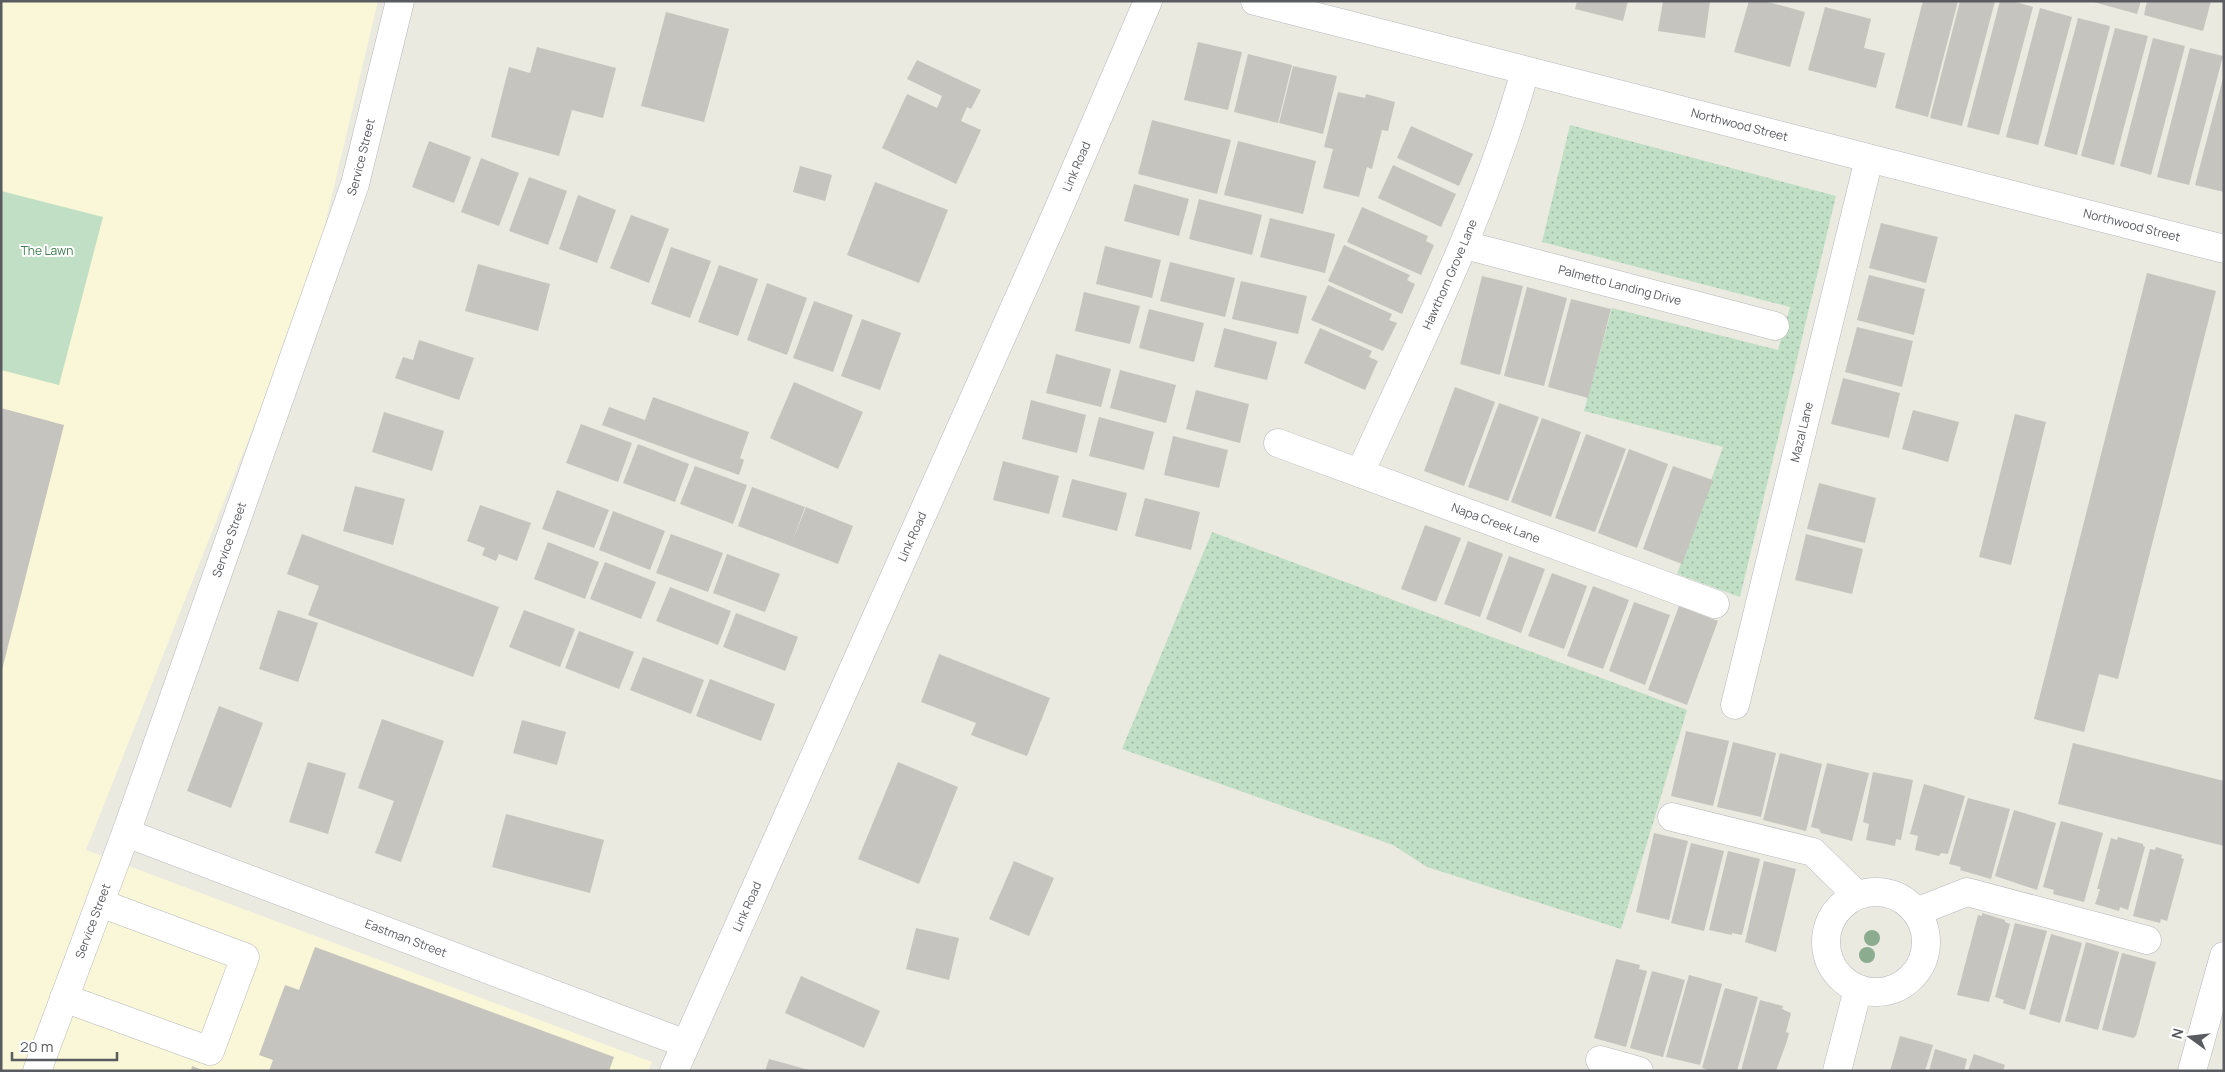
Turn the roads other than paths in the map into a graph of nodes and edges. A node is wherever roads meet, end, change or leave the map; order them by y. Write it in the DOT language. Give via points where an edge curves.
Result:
graph roads {
  1 [pos="400,1"];
  2 [pos="1148,1"];
  3 [pos="1255,1"];
  4 [pos="1525,71"];
  5 [pos="1869,159"];
  6 [pos="1465,245"];
  7 [pos="2224,249"];
  8 [pos="1775,326"];
  9 [pos="1278,443"];
  10 [pos="1360,473"];
  11 [pos="1715,604"];
  12 [pos="1735,705"];
  13 [pos="1672,817"];
  14 [pos="126,833"];
  15 [pos="1858,895"];
  16 [pos="100,903"];
  17 [pos="1916,912"];
  18 [pos="2147,940"];
  19 [pos="2224,956"];
  20 [pos="1858,989"];
  21 [pos="64,998"];
  22 [pos="2216,1017"];
  23 [pos="686,1044"];
  24 [pos="1600,1060"];
  25 [pos="36,1071"];
  26 [pos="674,1071"];
  27 [pos="1639,1071"];
  28 [pos="1837,1071"];
  29 [pos="2192,1071"];
  1 -- 14 [label="street, Service Street" via="355,184"];
  2 -- 23 [label="street, Link Road"];
  3 -- 4 [label="street, Northwood Street"];
  4 -- 5 [label="street, Northwood Street"];
  4 -- 6 [label="street, Hawthorn Grove Lane" via="1510,123"];
  5 -- 7 [label="street, Northwood Street"];
  5 -- 12 [label="street, Mazal Lane"];
  6 -- 8 [label="street, Palmetto Landing Drive"];
  6 -- 10 [label="street, Hawthorn Grove Lane"];
  9 -- 10 [label="street, Napa Creek Lane"];
  10 -- 11 [label="street, Napa Creek Lane"];
  13 -- 15 [label="street" via="1813,852"];
  14 -- 16 [label="street, Service Street"];
  14 -- 23 [label="street, Eastman Street"];
  15 -- 17 [label="street" via="1890,894 1905,900"];
  15 -- 20 [label="street" via="1843,904 1832,918 1827,934 1827,951 1833,967"];
  16 -- 21 [label="street, Service Street"];
  16 -- 21 [label="street" via="245,956 210,1051"];
  17 -- 18 [label="street" via="1967,892"];
  17 -- 20 [label="street" via="1924,926 1926,942 1924,957 1916,972 1891,990"];
  19 -- 22 [label="street"];
  20 -- 28 [label="street"];
  21 -- 25 [label="street, Service Street"];
  22 -- 29 [label="street"];
  23 -- 26 [label="street, Link Road"];
  24 -- 27 [label="street"];
}
